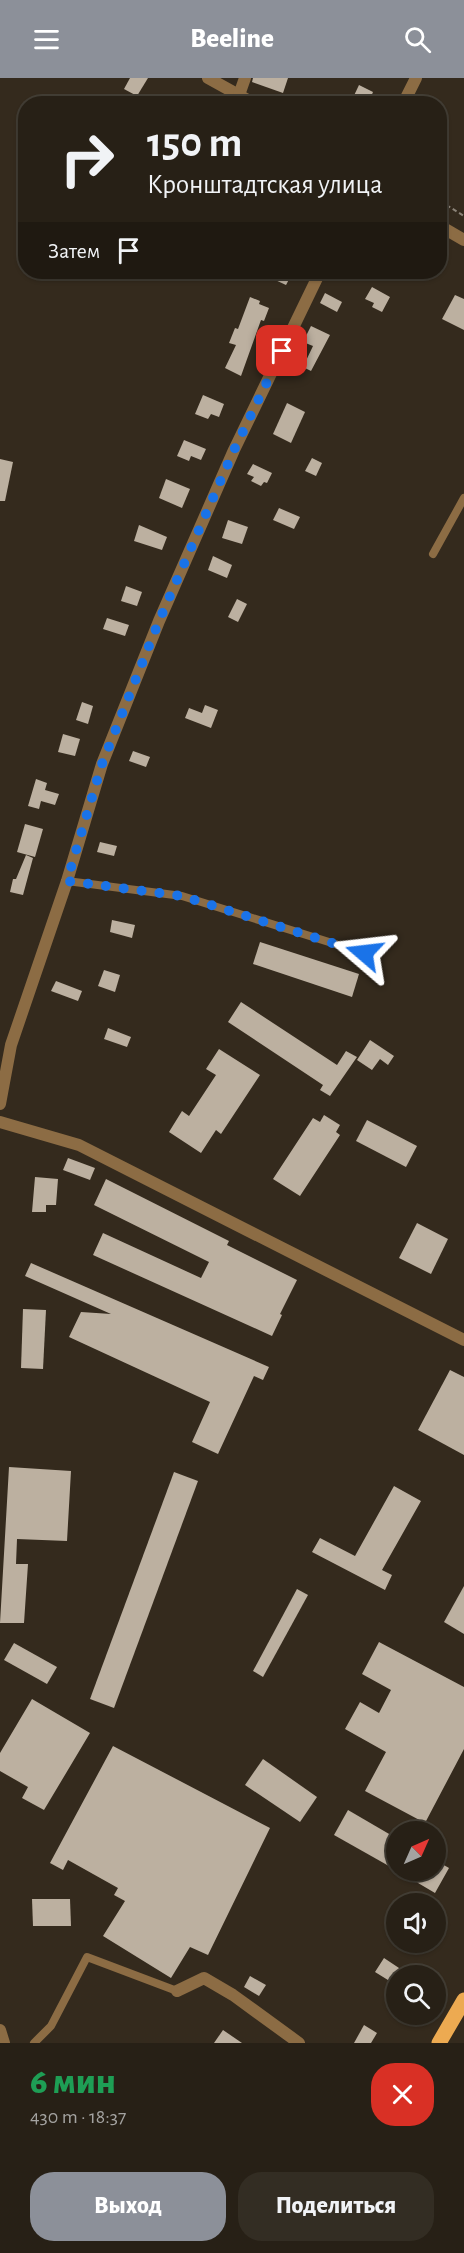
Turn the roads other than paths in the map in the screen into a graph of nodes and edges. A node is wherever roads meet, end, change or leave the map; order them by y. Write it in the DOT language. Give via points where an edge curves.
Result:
graph roads {
  1 [pos="208,78"];
  2 [pos="245,78"];
  3 [pos="416,78"];
  4 [pos="239,95"];
  5 [pos="407,96"];
  6 [pos="447,230"];
  7 [pos="464,240"];
  8 [pos="317,279"];
  9 [pos="464,498"];
  10 [pos="433,554"];
  11 [pos="67,881"];
  12 [pos="364,953"];
  13 [pos="0,1104"];
  14 [pos="0,1122"];
  15 [pos="464,1340"];
  16 [pos="177,1991"];
  17 [pos="464,2000"];
  18 [pos="0,2030"];
  19 [pos="4,2043"];
  20 [pos="34,2043"];
  21 [pos="299,2043"];
  22 [pos="439,2043"];
  1 -- 4 [label="street"];
  2 -- 4 [label="street"];
  3 -- 5 [label="street"];
  6 -- 7 [label="street"];
  8 -- 11 [label="street" via="234,450 159,621 102,764"];
  9 -- 10 [label="lane"];
  11 -- 12 [label="lane" via="182,896"];
  11 -- 13 [label="street" via="11,1045"];
  14 -- 15 [label="street" via="79,1145"];
  16 -- 20 [label="lane" via="87,1957 51,2026"];
  16 -- 21 [label="street" via="204,1978"];
  17 -- 22 [label="main road"];
  18 -- 19 [label="street"];
}
